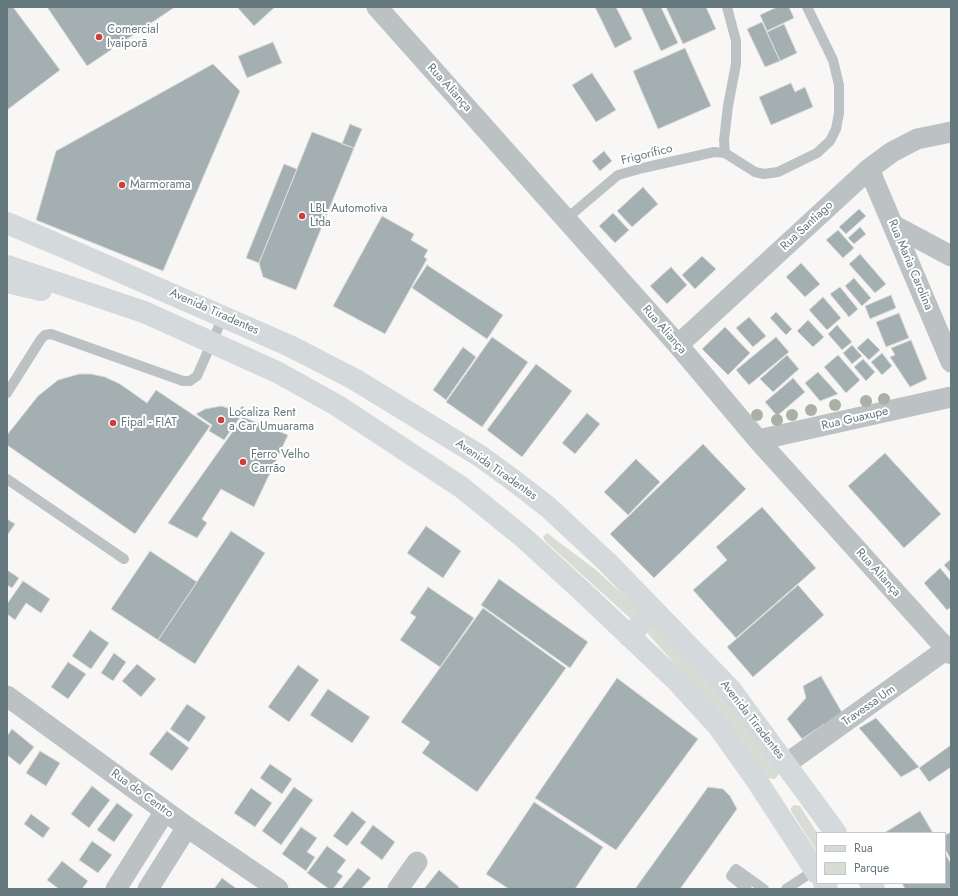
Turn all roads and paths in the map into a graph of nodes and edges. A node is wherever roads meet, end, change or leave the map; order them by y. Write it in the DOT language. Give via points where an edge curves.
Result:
graph roads {
  1 [pos="377,7"];
  2 [pos="727,7"];
  3 [pos="807,7"];
  4 [pos="951,132"];
  5 [pos="725,153"];
  6 [pos="869,169"];
  7 [pos="566,219"];
  8 [pos="7,223"];
  9 [pos="893,225"];
  10 [pos="7,232"];
  11 [pos="52,242"];
  12 [pos="951,256"];
  13 [pos="7,266"];
  14 [pos="7,282"];
  15 [pos="144,312"];
  16 [pos="223,317"];
  17 [pos="211,342"];
  18 [pos="290,346"];
  19 [pos="678,346"];
  20 [pos="951,362"];
  21 [pos="277,372"];
  22 [pos="7,393"];
  23 [pos="951,397"];
  24 [pos="758,440"];
  25 [pos="7,478"];
  26 [pos="124,559"];
  27 [pos="654,611"];
  28 [pos="629,636"];
  29 [pos="950,650"];
  30 [pos="7,696"];
  31 [pos="786,764"];
  32 [pos="800,784"];
  33 [pos="772,804"];
  34 [pos="165,811"];
  35 [pos="187,827"];
  36 [pos="835,832"];
  37 [pos="417,862"];
  38 [pos="816,870"];
  39 [pos="816,876"];
  40 [pos="116,889"];
  41 [pos="148,889"];
  42 [pos="278,889"];
  43 [pos="398,889"];
  44 [pos="747,889"];
  45 [pos="764,889"];
  46 [pos="786,889"];
  1 -- 7 [label="street, Rua Aliança"];
  2 -- 5 [label="lane" via="736,40 736,64 728,106"];
  3 -- 5 [label="lane" via="833,60 839,85 839,112 836,129 830,141 817,153 778,172 764,174 755,172"];
  4 -- 6 [label="street, Rua Santiago" via="917,139 892,152"];
  5 -- 7 [label="lane, Frigorífico" via="714,152 618,176"];
  6 -- 9 [label="street, Rua Maria Carolina"];
  6 -- 19 [label="street, Rua Santiago"];
  7 -- 19 [label="street, Rua Aliança"];
  8 -- 11 [label="main road"];
  9 -- 12 [label="street"];
  9 -- 20 [label="street, Rua Maria Carolina"];
  10 -- 11 [label="main road"];
  11 -- 16 [label="main road, Avenida Tiradentes"];
  13 -- 15 [label="main road"];
  14 -- 15 [label="main road"];
  15 -- 17 [label="main road"];
  16 -- 17 [label="lane"];
  16 -- 18 [label="main road, Avenida Tiradentes"];
  17 -- 21 [label="main road"];
  17 -- 22 [label="lane" via="196,376 190,381 184,381 51,334 45,335"];
  18 -- 21 [label="main road"];
  18 -- 27 [label="main road, Avenida Tiradentes" via="392,401 496,468 548,507 608,563"];
  19 -- 24 [label="street, Rua Aliança"];
  21 -- 28 [label="main road" via="345,410 461,488 524,538"];
  23 -- 24 [label="street, Rua Guaxupe"];
  24 -- 29 [label="street, Rua Aliança"];
  25 -- 26 [label="lane"];
  27 -- 28 [label="main road"];
  27 -- 31 [label="main road, Avenida Tiradentes" via="731,690"];
  28 -- 33 [label="main road" via="678,682 718,726"];
  29 -- 31 [label="street, Travessa Um"];
  30 -- 34 [label="street, Rua do Centro"];
  31 -- 32 [label="main road, Avenida Tiradentes"];
  32 -- 33 [label="main road"];
  32 -- 36 [label="main road, Avenida Tiradentes"];
  33 -- 38 [label="main road"];
  34 -- 35 [label="street, Rua do Centro"];
  34 -- 40 [label="street"];
  35 -- 41 [label="street"];
  35 -- 42 [label="street, Rua do Centro"];
  37 -- 43 [label="street"];
  39 -- 46 [label="lane"];
  44 -- 45 [label="lane" via="731,876 736,869"];
}
